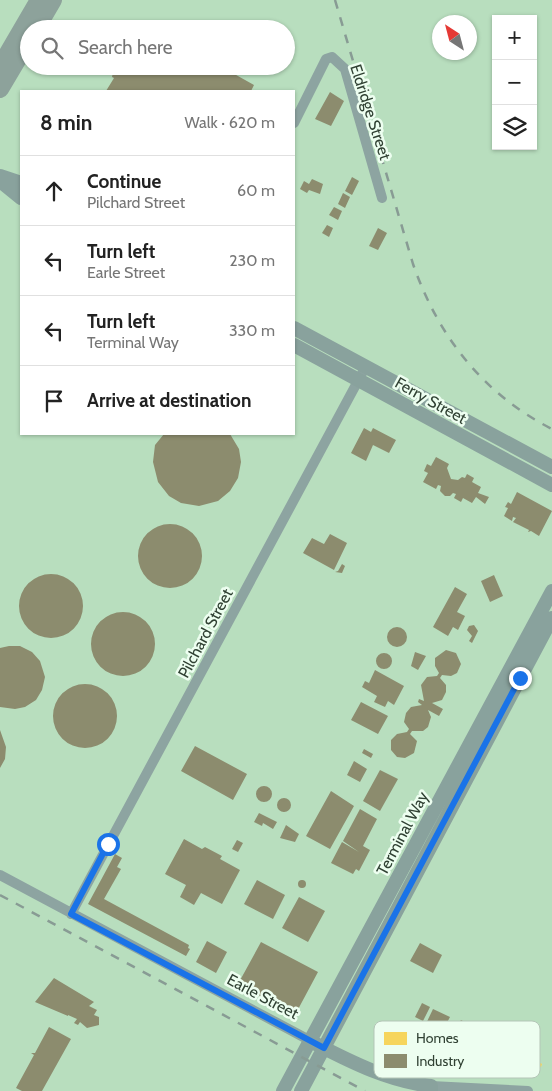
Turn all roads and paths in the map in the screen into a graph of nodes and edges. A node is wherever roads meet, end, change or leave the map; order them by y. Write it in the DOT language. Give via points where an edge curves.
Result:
graph roads {
  1 [pos="39,0"];
  2 [pos="53,0"];
  3 [pos="27,20"];
  4 [pos="41,20"];
  5 [pos="20,33"];
  6 [pos="20,55"];
  7 [pos="0,67"];
  8 [pos="0,89"];
  9 [pos="295,121"];
  10 [pos="0,176"];
  11 [pos="0,181"];
  12 [pos="20,183"];
  13 [pos="20,197"];
  14 [pos="382,198"];
  15 [pos="295,329"];
  16 [pos="295,346"];
  17 [pos="366,366"];
  18 [pos="359,380"];
  19 [pos="552,467"];
  20 [pos="552,485"];
  21 [pos="552,591"];
  22 [pos="552,618"];
  23 [pos="0,875"];
  24 [pos="71,914"];
  25 [pos="311,1041"];
  26 [pos="324,1048"];
  27 [pos="374,1071"];
  28 [pos="397,1078"];
  29 [pos="431,1088"];
  30 [pos="283,1091"];
  31 [pos="301,1091"];
  32 [pos="528,1091"];
  1 -- 3 [label="highway"];
  2 -- 4 [label="highway"];
  5 -- 7 [label="highway"];
  6 -- 8 [label="highway"];
  9 -- 14 [label="street, Eldridge Street" via="326,59 332,57 340,62 345,69"];
  10 -- 12 [label="main road"];
  11 -- 13 [label="main road"];
  15 -- 17 [label="main road, Ferry Street"];
  16 -- 18 [label="main road, Ferry Street"];
  17 -- 18 [label="street, Pilchard Street"];
  17 -- 19 [label="main road, Ferry Street"];
  18 -- 20 [label="main road, Ferry Street"];
  18 -- 24 [label="street, Pilchard Street"];
  21 -- 25 [label="main road, Terminal Way"];
  22 -- 26 [label="main road, Terminal Way"];
  23 -- 24 [label="street, Earle Street"];
  24 -- 25 [label="street, Earle Street"];
  25 -- 26 [label="main road, Earle Street"];
  25 -- 30 [label="main road, Terminal Way"];
  26 -- 27 [label="main road, Earle Street"];
  26 -- 31 [label="main road, Terminal Way"];
  28 -- 29 [label="main road, Earle Street"];
  29 -- 32 [label="street, Earle Street"];
}
